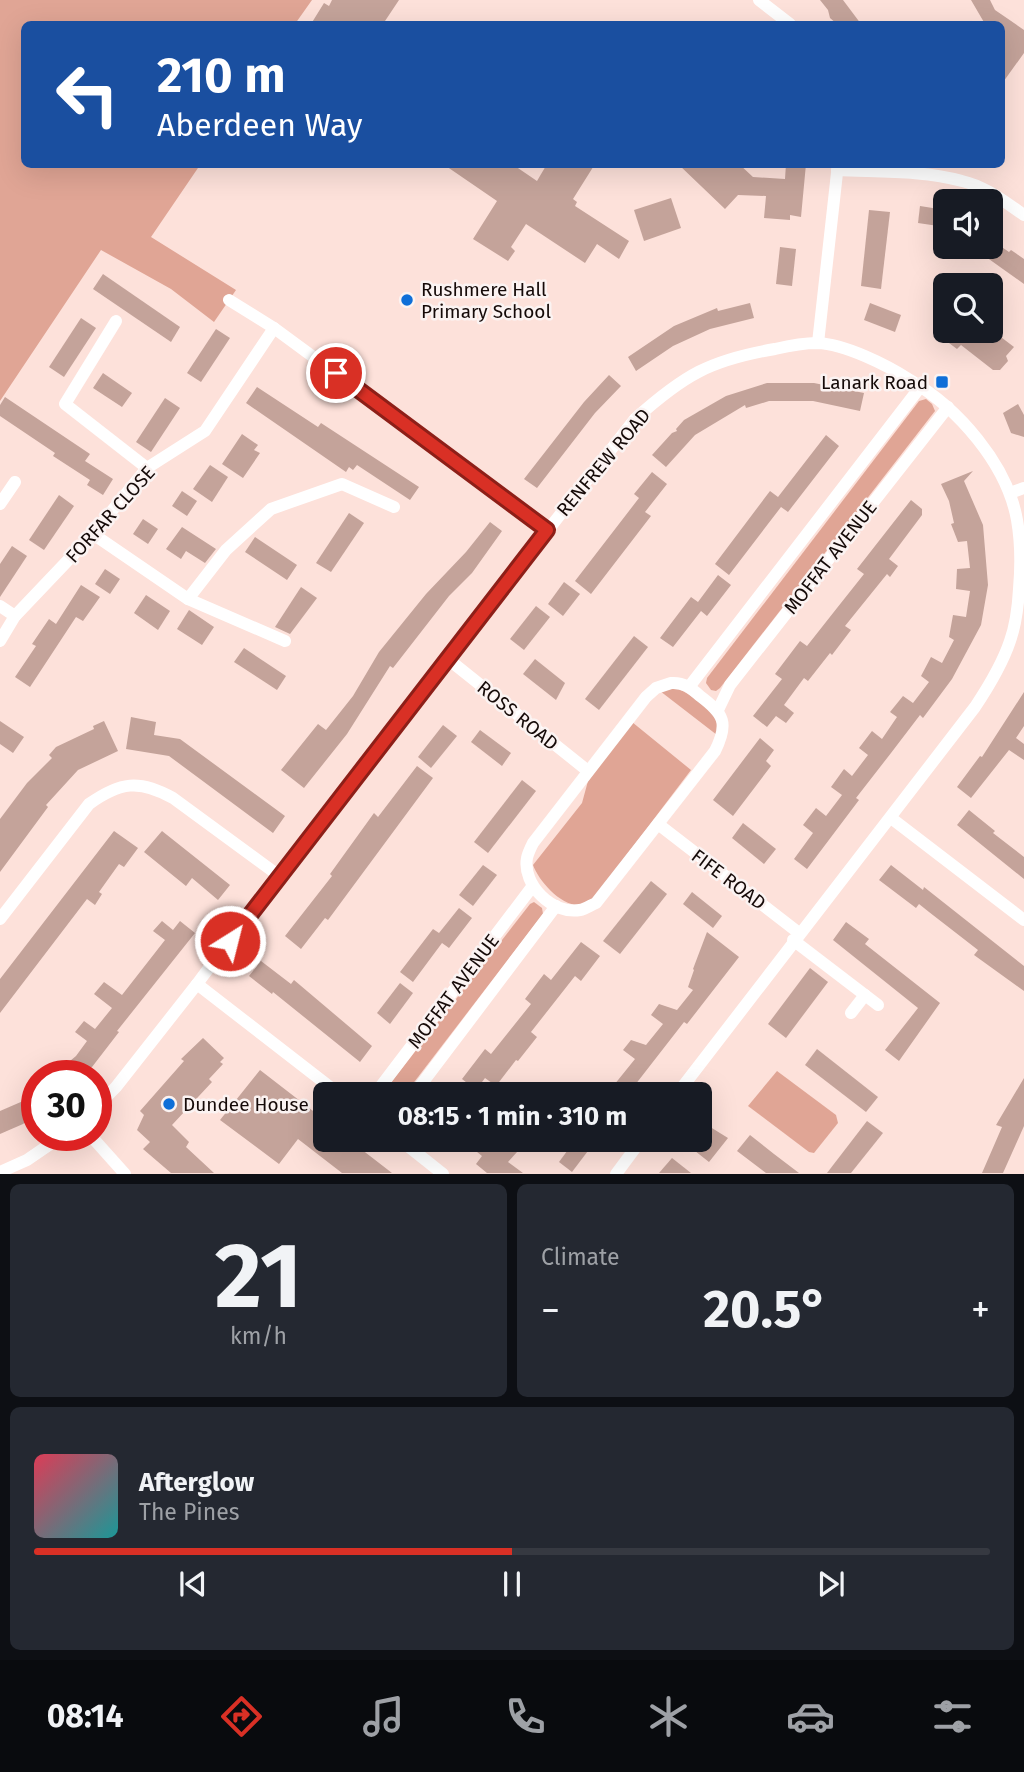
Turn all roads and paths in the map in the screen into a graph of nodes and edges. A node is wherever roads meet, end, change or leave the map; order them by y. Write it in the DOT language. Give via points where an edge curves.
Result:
graph roads {
  1 [pos="759,0"];
  2 [pos="786,21"];
  3 [pos="837,168"];
  4 [pos="848,168"];
  5 [pos="1024,215"];
  6 [pos="229,300"];
  7 [pos="116,321"];
  8 [pos="274,327"];
  9 [pos="818,343"];
  10 [pos="921,386"];
  11 [pos="948,407"];
  12 [pos="147,468"];
  13 [pos="15,482"];
  14 [pos="1024,488"];
  15 [pos="1010,493"];
  16 [pos="0,504"];
  17 [pos="394,507"];
  18 [pos="547,530"];
  19 [pos="93,534"];
  20 [pos="188,599"];
  21 [pos="0,606"];
  22 [pos="15,616"];
  23 [pos="0,641"];
  24 [pos="285,641"];
  25 [pos="448,659"];
  26 [pos="689,687"];
  27 [pos="718,709"];
  28 [pos="589,771"];
  29 [pos="891,818"];
  30 [pos="658,824"];
  31 [pos="278,875"];
  32 [pos="532,887"];
  33 [pos="556,906"];
  34 [pos="0,919"];
  35 [pos="1024,920"];
  36 [pos="796,937"];
  37 [pos="197,984"];
  38 [pos="865,995"];
  39 [pos="878,1005"];
  40 [pos="851,1013"];
  41 [pos="324,1082"];
  42 [pos="383,1082"];
  43 [pos="423,1082"];
  44 [pos="686,1082"];
  45 [pos="112,1091"];
  46 [pos="40,1151"];
  47 [pos="104,1151"];
  48 [pos="415,1152"];
  49 [pos="632,1152"];
  50 [pos="0,1172"];
  51 [pos="125,1174"];
  52 [pos="443,1174"];
  53 [pos="616,1174"];
  1 -- 2 [label="street"];
  3 -- 9 [label="street"];
  4 -- 5 [label="street" via="964,181 998,196"];
  6 -- 8 [label="street"];
  7 -- 12 [label="street" via="65,404"];
  8 -- 12 [label="street, FORFAR CLOSE" via="205,431"];
  8 -- 18 [label="street"];
  9 -- 10 [label="street, RENFREW ROAD" via="860,354"];
  9 -- 18 [label="street, RENFREW ROAD" via="737,355 709,365 664,393 635,419"];
  10 -- 11 [label="street, RENFREW ROAD"];
  10 -- 26 [label="street, MOFFAT AVENUE"];
  11 -- 15 [label="street, RENFREW ROAD" via="977,438"];
  11 -- 27 [label="street, MOFFAT AVENUE" via="730,685"];
  12 -- 19 [label="street, FORFAR CLOSE"];
  13 -- 16 [label="street"];
  14 -- 15 [label="street"];
  15 -- 29 [label="street, RENFREW ROAD" via="1021,555 1011,640 975,707"];
  17 -- 20 [label="street" via="342,484 271,509 226,550"];
  18 -- 25 [label="street, RENFREW ROAD"];
  19 -- 20 [label="street"];
  19 -- 22 [label="street, FORFAR CLOSE"];
  20 -- 24 [label="street"];
  21 -- 22 [label="street"];
  22 -- 23 [label="street, FORFAR CLOSE"];
  25 -- 28 [label="street, ROSS ROAD"];
  25 -- 31 [label="street, RENFREW ROAD"];
  26 -- 27 [label="street"];
  26 -- 28 [label="street" via="671,683 656,688"];
  27 -- 30 [label="street" via="722,737"];
  28 -- 32 [label="street" via="533,843 526,859"];
  29 -- 35 [label="street"];
  29 -- 36 [label="street, RENFREW ROAD"];
  30 -- 33 [label="street" via="596,903 580,910"];
  30 -- 36 [label="street, FIFE ROAD"];
  31 -- 34 [label="street" via="173,797 140,784 122,786 89,804"];
  31 -- 37 [label="street, RENFREW ROAD"];
  32 -- 33 [label="street"];
  32 -- 42 [label="street, MOFFAT AVENUE"];
  33 -- 43 [label="street, MOFFAT AVENUE"];
  36 -- 38 [label="street"];
  36 -- 44 [label="street, RENFREW ROAD"];
  37 -- 41 [label="street"];
  37 -- 45 [label="street, RENFREW ROAD"];
  38 -- 39 [label="street"];
  38 -- 40 [label="street"];
  46 -- 50 [label="street"];
  47 -- 51 [label="street"];
  48 -- 52 [label="street"];
  49 -- 53 [label="street"];
}
